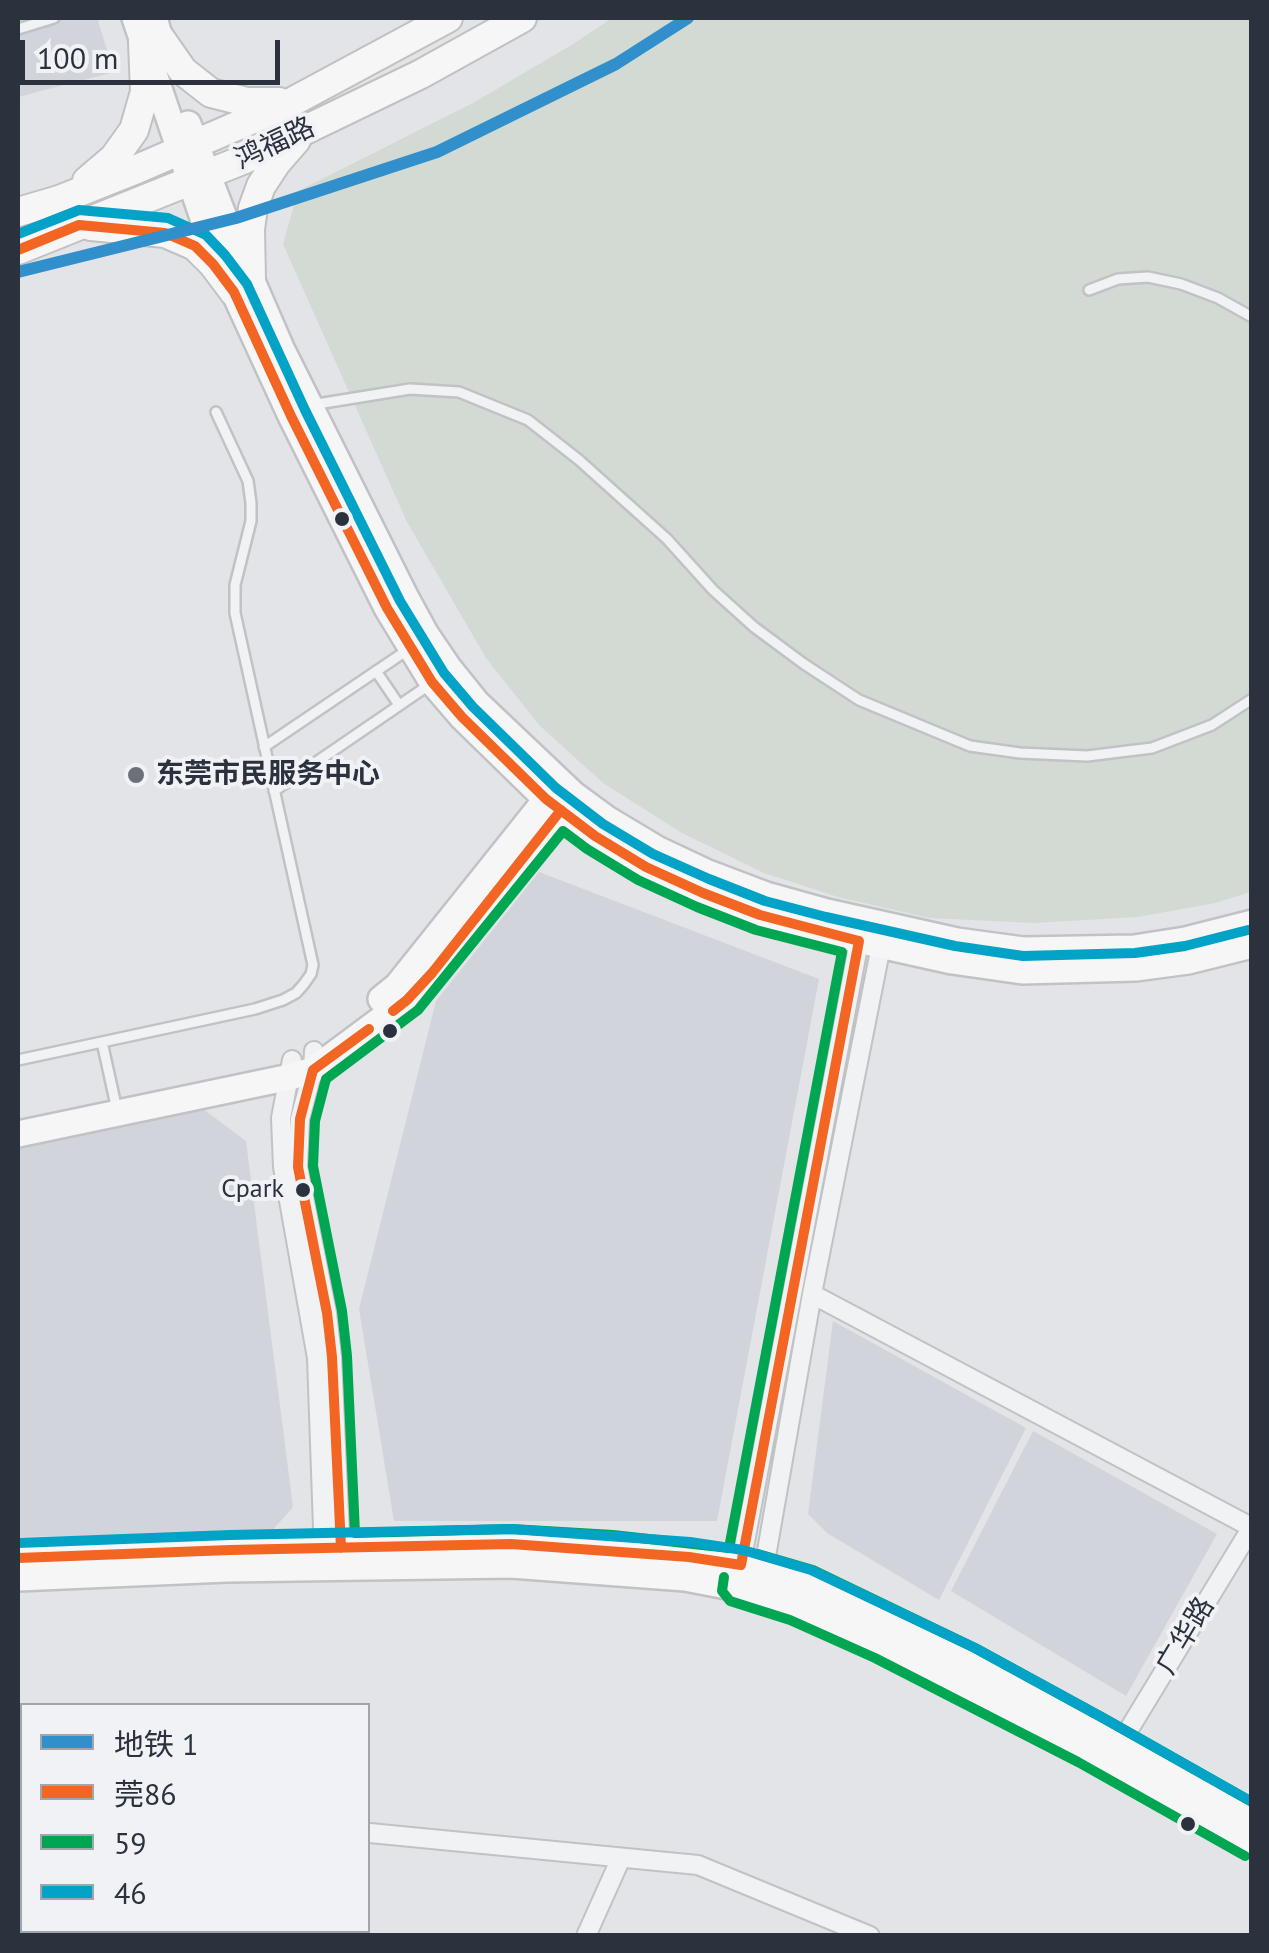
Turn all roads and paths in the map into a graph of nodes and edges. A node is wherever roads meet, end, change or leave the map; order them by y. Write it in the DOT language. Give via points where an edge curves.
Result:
graph roads {
  1 [pos="54,18"];
  2 [pos="448,18"];
  3 [pos="522,18"];
  4 [pos="18,29"];
  5 [pos="148,29"];
  6 [pos="290,103"];
  7 [pos="304,131"];
  8 [pos="187,147"];
  9 [pos="199,178"];
  10 [pos="59,200"];
  11 [pos="18,212"];
  12 [pos="79,225"];
  13 [pos="18,250"];
  14 [pos="242,286"];
  15 [pos="1089,290"];
  16 [pos="1252,317"];
  17 [pos="309,405"];
  18 [pos="216,412"];
  19 [pos="411,648"];
  20 [pos="376,671"];
  21 [pos="432,682"];
  22 [pos="1252,699"];
  23 [pos="399,705"];
  24 [pos="264,747"];
  25 [pos="274,791"];
  26 [pos="560,797"];
  27 [pos="1252,923"];
  28 [pos="872,933"];
  29 [pos="1252,945"];
  30 [pos="102,1042"];
  31 [pos="18,1060"];
  32 [pos="302,1064"];
  33 [pos="116,1106"];
  34 [pos="18,1121"];
  35 [pos="18,1134"];
  36 [pos="812,1294"];
  37 [pos="1251,1527"];
  38 [pos="18,1558"];
  39 [pos="333,1558"];
  40 [pos="18,1578"];
  41 [pos="750,1580"];
  42 [pos="1120,1744"];
  43 [pos="1252,1820"];
  44 [pos="370,1832"];
  45 [pos="1252,1844"];
  46 [pos="621,1858"];
  47 [pos="586,1936"];
  48 [pos="870,1936"];
  1 -- 4 [label="lane"];
  2 -- 6 [label="main road, 鸿福路"];
  3 -- 7 [label="main road, 鸿福路"];
  5 -- 6 [label="main road" via="211,93"];
  5 -- 8 [label="street"];
  5 -- 10 [label="main road" via="145,92 134,130 114,158"];
  6 -- 8 [label="main road, 鸿福路"];
  7 -- 9 [label="main road, 鸿福路"];
  7 -- 14 [label="main road" via="261,186"];
  8 -- 9 [label="street"];
  8 -- 10 [label="main road, 鸿福路"];
  9 -- 12 [label="main road, 鸿福路"];
  9 -- 14 [label="street" via="204,222"];
  10 -- 11 [label="main road, 鸿福路"];
  12 -- 13 [label="main road, 鸿福路"];
  12 -- 14 [label="main road" via="165,233 195,246"];
  14 -- 17 [label="street"];
  14 -- 19 [label="street" via="291,416"];
  15 -- 16 [label="lane" via="1148,277 1218,298"];
  17 -- 22 [label="lane" via="410,389 460,392 528,420 652,526 754,627 804,664 859,700 970,746 1087,756 1152,748 1212,725"];
  17 -- 26 [label="street" via="448,667"];
  18 -- 24 [label="lane" via="242,465 251,503 233,599"];
  19 -- 20 [label="lane"];
  19 -- 21 [label="street"];
  20 -- 23 [label="lane"];
  20 -- 24 [label="lane"];
  21 -- 23 [label="lane"];
  21 -- 26 [label="street" via="485,741"];
  23 -- 25 [label="lane"];
  24 -- 25 [label="lane"];
  25 -- 30 [label="lane" via="311,974 283,1000"];
  26 -- 28 [label="street" via="595,836 702,893 760,916"];
  26 -- 32 [label="street" via="407,1000"];
  27 -- 28 [label="street" via="1185,940 1083,950"];
  28 -- 29 [label="street" via="952,961 1068,971 1188,961"];
  28 -- 36 [label="street"];
  28 -- 41 [label="street"];
  30 -- 31 [label="lane"];
  30 -- 33 [label="lane"];
  32 -- 33 [label="street"];
  32 -- 39 [label="street" via="298,1166 332,1357"];
  33 -- 34 [label="street"];
  33 -- 35 [label="street"];
  36 -- 37 [label="street"];
  36 -- 41 [label="street"];
  37 -- 42 [label="street, 广华路"];
  38 -- 39 [label="street"];
  39 -- 40 [label="street" via="227,1570"];
  39 -- 41 [label="street" via="511,1544 688,1557"];
  41 -- 42 [label="street" via="806,1584"];
  41 -- 45 [label="street" via="958,1682"];
  42 -- 43 [label="street"];
  44 -- 46 [label="street"];
  46 -- 47 [label="street"];
  46 -- 48 [label="street" via="698,1865"];
}
